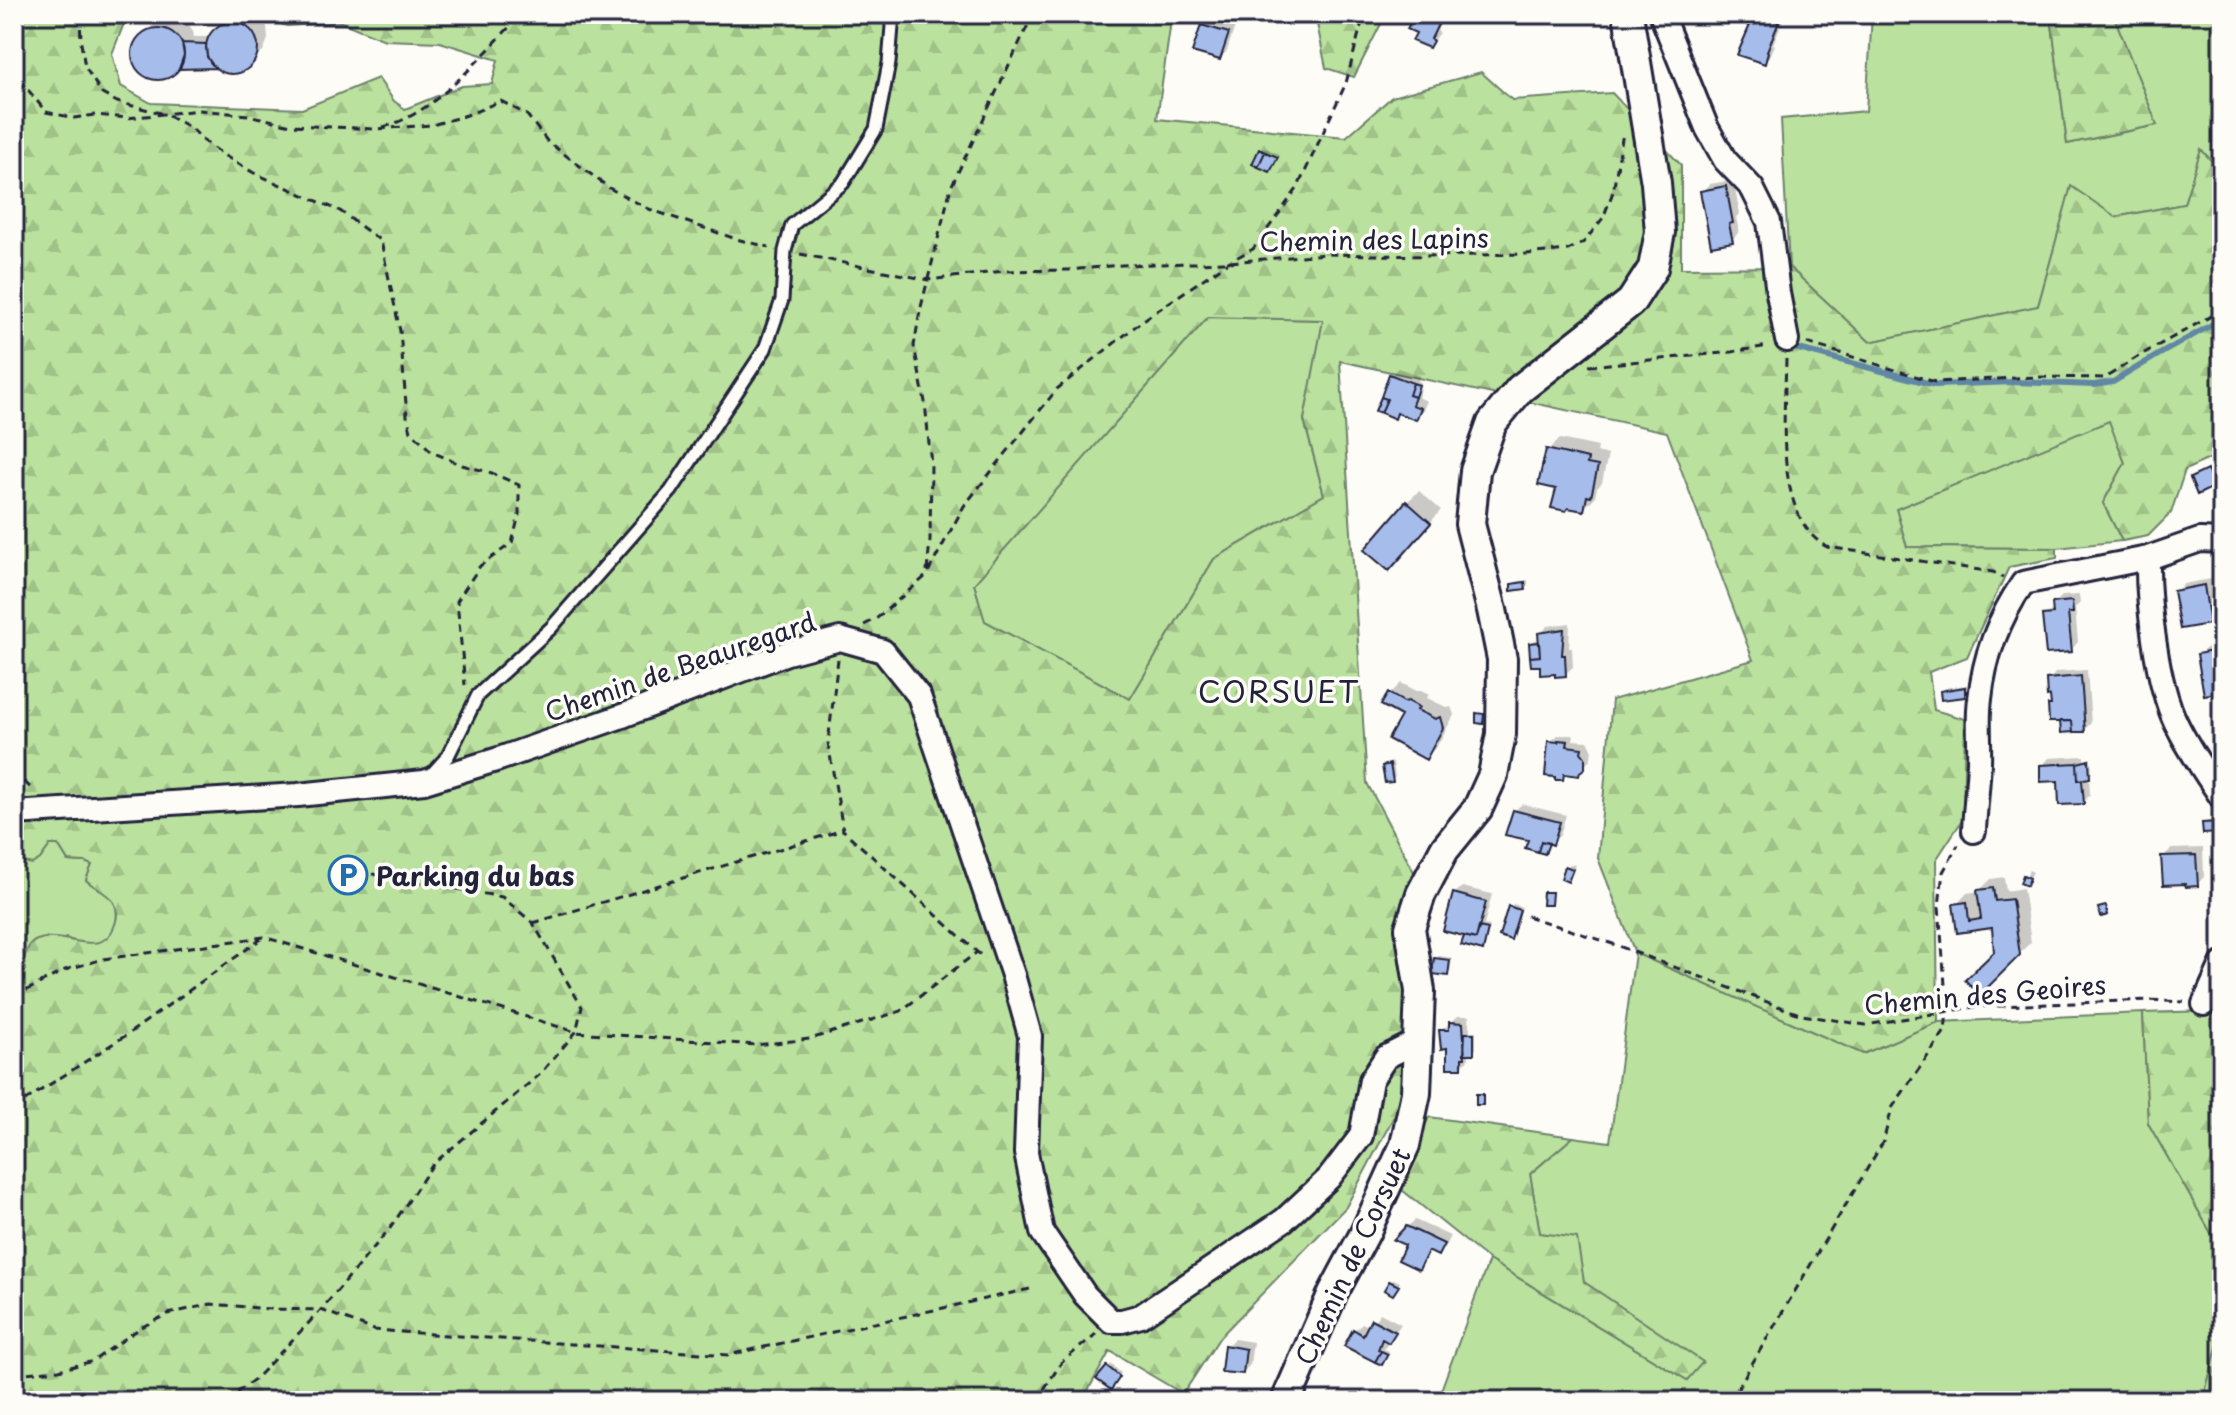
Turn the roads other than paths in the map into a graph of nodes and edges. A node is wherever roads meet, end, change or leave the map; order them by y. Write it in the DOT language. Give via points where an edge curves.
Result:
graph roads {
  1 [pos="893,14"];
  2 [pos="1628,14"];
  3 [pos="1661,14"];
  4 [pos="1787,340"];
  5 [pos="2222,541"];
  6 [pos="2148,558"];
  7 [pos="424,782"];
  8 [pos="2222,798"];
  9 [pos="14,813"];
  10 [pos="1974,831"];
  11 [pos="2222,964"];
  12 [pos="2204,1004"];
  13 [pos="1418,1041"];
  14 [pos="1286,1401"];
  1 -- 7 [label="lane" via="876,129 843,183 792,225 782,300 765,349 671,491 551,628 478,695 448,756"];
  2 -- 13 [label="street, Chemin de Corsuet" via="1656,183 1658,244 1653,268 1631,302 1520,389 1492,423 1475,471 1470,524 1502,659 1501,734 1493,775 1478,808 1444,850 1410,928 1420,991"];
  3 -- 4 [label="street" via="1707,128 1725,160 1752,188 1769,222"];
  5 -- 6 [label="street" via="2200,540"];
  6 -- 8 [label="street" via="2151,615 2167,698 2188,745"];
  6 -- 10 [label="street" via="2023,583 2009,604 1983,676"];
  7 -- 9 [label="street, Chemin de Beauregard"];
  7 -- 13 [label="street, Chemin de Beauregard" via="611,720 787,653 840,639 883,651 919,696 1030,1036 1026,1153 1042,1232 1085,1295 1111,1321 1141,1316 1284,1220 1329,1178 1361,1136 1371,1080 1386,1057"];
  11 -- 12 [label="street"];
  13 -- 14 [label="street, Chemin de Corsuet" via="1416,1093 1405,1145"];
}
